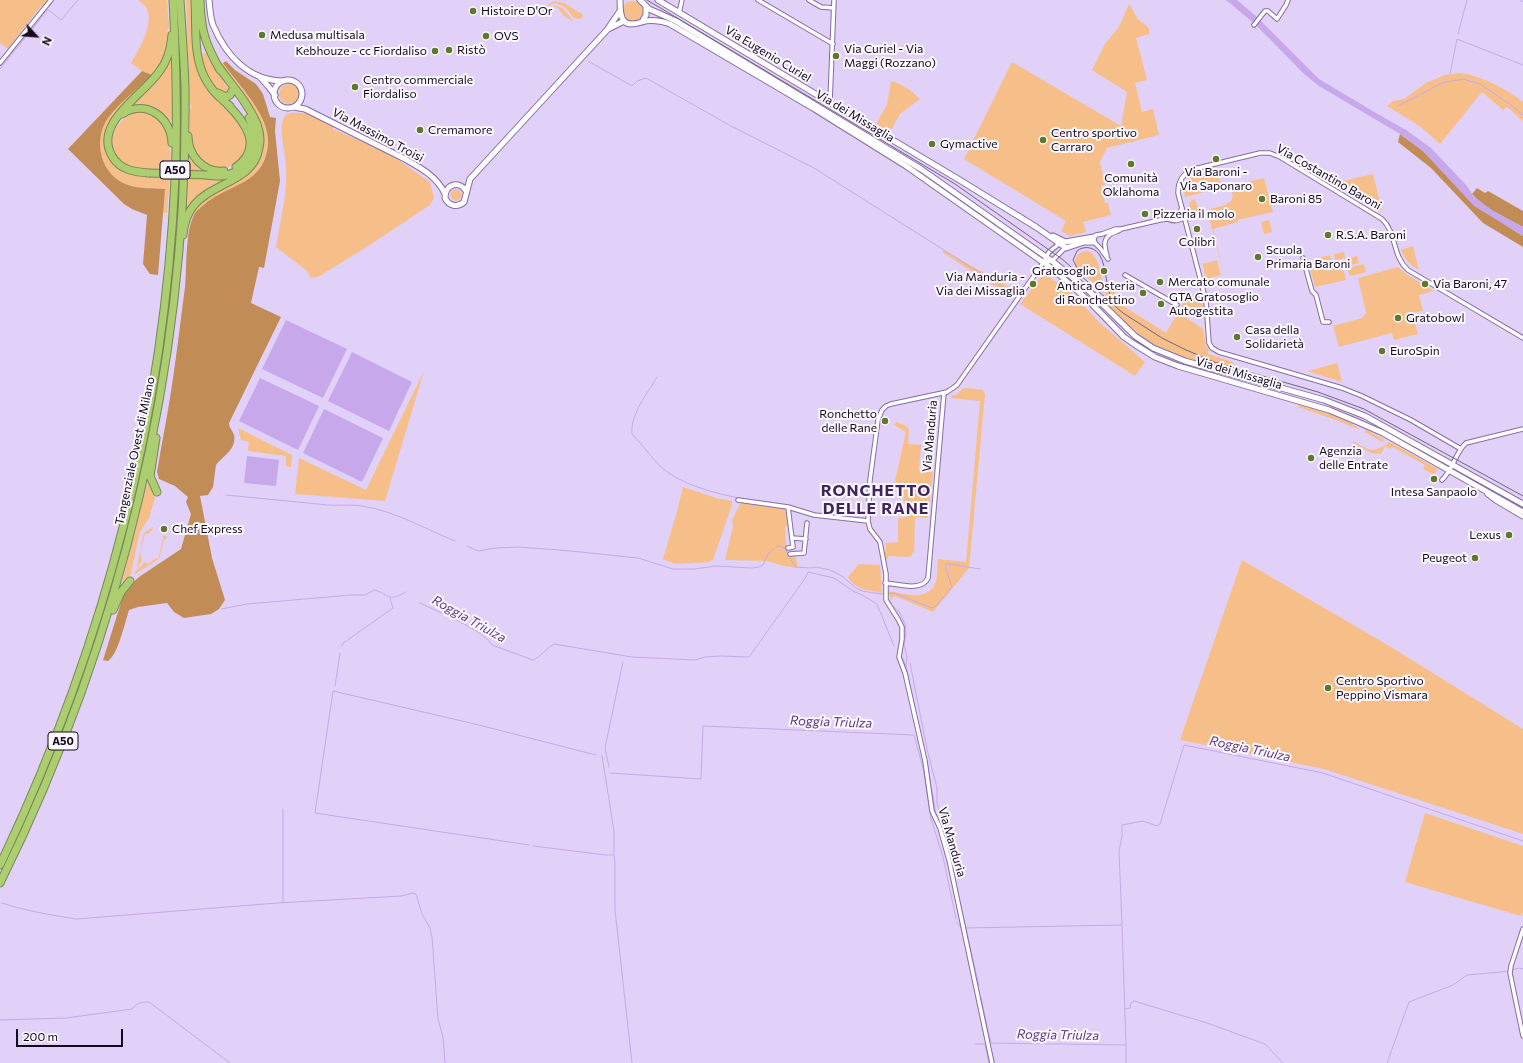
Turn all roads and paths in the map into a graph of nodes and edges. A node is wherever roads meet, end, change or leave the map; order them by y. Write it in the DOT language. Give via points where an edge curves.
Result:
graph roads {
  1 [pos="52,0"];
  2 [pos="176,0"];
  3 [pos="195,0"];
  4 [pos="200,0"];
  5 [pos="210,0"];
  6 [pos="620,0"];
  7 [pos="626,0"];
  8 [pos="640,0"];
  9 [pos="658,0"];
  10 [pos="682,0"];
  11 [pos="758,0"];
  12 [pos="809,0"];
  13 [pos="834,0"];
  14 [pos="1288,0"];
  15 [pos="646,6"];
  16 [pos="834,8"];
  17 [pos="620,10"];
  18 [pos="680,13"];
  19 [pos="624,21"];
  20 [pos="642,22"];
  21 [pos="1254,25"];
  22 [pos="607,30"];
  23 [pos="833,44"];
  24 [pos="210,51"];
  25 [pos="197,54"];
  26 [pos="0,63"];
  27 [pos="218,66"];
  28 [pos="258,75"];
  29 [pos="284,81"];
  30 [pos="185,86"];
  31 [pos="210,88"];
  32 [pos="232,91"];
  33 [pos="275,96"];
  34 [pos="301,99"];
  35 [pos="830,102"];
  36 [pos="227,104"];
  37 [pos="294,107"];
  38 [pos="305,108"];
  39 [pos="112,124"];
  40 [pos="253,130"];
  41 [pos="175,178"];
  42 [pos="470,179"];
  43 [pos="438,182"];
  44 [pos="460,185"];
  45 [pos="450,186"];
  46 [pos="466,191"];
  47 [pos="445,194"];
  48 [pos="1182,208"];
  49 [pos="1178,216"];
  50 [pos="1184,217"];
  51 [pos="1168,219"];
  52 [pos="1179,221"];
  53 [pos="1187,226"];
  54 [pos="1036,227"];
  55 [pos="1121,229"];
  56 [pos="1102,234"];
  57 [pos="1105,239"];
  58 [pos="1095,241"];
  59 [pos="1065,242"];
  60 [pos="1059,243"];
  61 [pos="1104,243"];
  62 [pos="1066,248"];
  63 [pos="1046,256"];
  64 [pos="177,258"];
  65 [pos="1303,258"];
  66 [pos="1052,261"];
  67 [pos="1043,263"];
  68 [pos="1125,274"];
  69 [pos="1177,305"];
  70 [pos="1329,322"];
  71 [pos="1523,338"];
  72 [pos="944,393"];
  73 [pos="159,397"];
  74 [pos="1523,429"];
  75 [pos="1460,448"];
  76 [pos="1453,465"];
  77 [pos="1450,471"];
  78 [pos="1442,480"];
  79 [pos="1484,490"];
  80 [pos="157,492"];
  81 [pos="738,500"];
  82 [pos="1523,504"];
  83 [pos="788,507"];
  84 [pos="1523,512"];
  85 [pos="1523,517"];
  86 [pos="868,521"];
  87 [pos="807,523"];
  88 [pos="792,538"];
  89 [pos="806,539"];
  90 [pos="788,548"];
  91 [pos="790,554"];
  92 [pos="130,581"];
  93 [pos="886,583"];
  94 [pos="93,658"];
  95 [pos="0,865"];
  96 [pos="0,883"];
  97 [pos="1523,929"];
  98 [pos="1523,1036"];
  99 [pos="992,1063"];
  1 -- 26 [label="street"];
  2 -- 30 [label="highway, Tangenziale Ovest di Milano / A50"];
  2 -- 39 [label="highway" via="168,53 161,70"];
  2 -- 41 [label="highway, Tangenziale Ovest di Milano / A50"];
  3 -- 25 [label="highway"];
  4 -- 24 [label="highway" via="201,20"];
  5 -- 28 [label="main road" via="213,24 229,54 236,62"];
  6 -- 17 [label="main road"];
  7 -- 17 [label="main road"];
  8 -- 15 [label="main road, Via dei Missaglia"];
  9 -- 18 [label="main road, Via Eugenio Curiel"];
  10 -- 18 [label="street"];
  11 -- 23 [label="street"];
  12 -- 16 [label="street" via="821,7"];
  13 -- 16 [label="street"];
  14 -- 21 [label="street" via="1277,19 1266,10"];
  15 -- 20 [label="main road" via="647,14"];
  15 -- 63 [label="main road, Via dei Missaglia" via="653,12 676,21 909,161"];
  16 -- 23 [label="street"];
  17 -- 19 [label="main road"];
  17 -- 22 [label="main road"];
  18 -- 35 [label="main road, Via Eugenio Curiel"];
  19 -- 20 [label="main road, Via dei Missaglia" via="634,25"];
  19 -- 22 [label="main road"];
  20 -- 67 [label="main road, Via dei Missaglia" via="670,24 813,108 906,166"];
  22 -- 42 [label="main road"];
  23 -- 35 [label="street"];
  24 -- 25 [label="highway"];
  24 -- 27 [label="highway"];
  25 -- 31 [label="highway" via="200,71"];
  27 -- 32 [label="highway"];
  27 -- 64 [label="highway" via="255,121 260,139 259,151 252,165 243,174 207,193 196,203 187,218"];
  28 -- 29 [label="main road" via="271,81"];
  28 -- 33 [label="main road"];
  29 -- 33 [label="main road" via="277,87"];
  29 -- 34 [label="main road" via="292,81 298,85 302,91"];
  30 -- 36 [label="highway" via="190,149 198,162 216,171 228,170 240,164 250,144 243,122"];
  30 -- 64 [label="highway, Tangenziale Ovest di Milano / A50"];
  31 -- 32 [label="highway" via="226,97"];
  31 -- 36 [label="highway"];
  32 -- 40 [label="highway"];
  33 -- 37 [label="main road" via="283,107"];
  34 -- 37 [label="main road"];
  34 -- 38 [label="main road"];
  35 -- 54 [label="main road, Via Eugenio Curiel"];
  36 -- 40 [label="highway" via="244,116"];
  37 -- 38 [label="main road"];
  38 -- 43 [label="main road, Via Massimo Troisi" via="403,158"];
  39 -- 40 [label="highway, bridge" via="108,142 114,159 128,170 149,173 221,176 229,174 247,164 254,150"];
  39 -- 41 [label="highway" via="124,113 136,109 148,110 159,115 172,134"];
  41 -- 95 [label="highway, Tangenziale Ovest di Milano / A50" via="168,276 157,360 141,452 120,542 90,644 70,700 31,799"];
  42 -- 44 [label="main road"];
  42 -- 46 [label="main road"];
  43 -- 45 [label="main road, Via Massimo Troisi"];
  43 -- 47 [label="main road, Via Massimo Troisi"];
  44 -- 45 [label="main road"];
  44 -- 46 [label="main road"];
  45 -- 47 [label="main road"];
  46 -- 47 [label="main road" via="466,199 457,206 450,204"];
  48 -- 49 [label="street"];
  48 -- 50 [label="street, Via Costantino Baroni"];
  48 -- 71 [label="street, Via Costantino Baroni" via="1179,186 1189,171 1260,153 1273,154 1382,219 1389,228 1399,259 1408,270"];
  49 -- 50 [label="street"];
  49 -- 51 [label="street"];
  50 -- 52 [label="street"];
  50 -- 53 [label="street, Via Costantino Baroni"];
  51 -- 52 [label="street"];
  51 -- 55 [label="street"];
  52 -- 53 [label="street"];
  53 -- 75 [label="street, Via Costantino Baroni" via="1206,301 1212,348 1362,396"];
  54 -- 59 [label="main road"];
  54 -- 60 [label="main road"];
  55 -- 56 [label="street"];
  55 -- 57 [label="street"];
  56 -- 57 [label="street"];
  56 -- 58 [label="street" via="1098,234"];
  57 -- 61 [label="street"];
  58 -- 59 [label="main road"];
  58 -- 61 [label="street"];
  58 -- 61 [label="street" via="1108,259"];
  58 -- 62 [label="main road"];
  59 -- 60 [label="street"];
  59 -- 62 [label="street"];
  60 -- 62 [label="main road"];
  60 -- 63 [label="street"];
  62 -- 66 [label="street"];
  63 -- 66 [label="main road, Via dei Missaglia"];
  63 -- 67 [label="street"];
  64 -- 73 [label="highway, Tangenziale Ovest di Milano / A50"];
  65 -- 70 [label="street" via="1323,322"];
  66 -- 67 [label="street"];
  66 -- 76 [label="main road, Via dei Missaglia" via="1087,288 1134,336 1159,351 1347,409 1374,421"];
  67 -- 72 [label="street, Via Manduria" via="960,381"];
  67 -- 77 [label="main road, Via dei Missaglia" via="1090,302 1124,337 1155,357 1329,410 1383,434"];
  68 -- 69 [label="street"];
  72 -- 86 [label="street, Via Manduria" via="888,405 882,410 870,480"];
  72 -- 93 [label="street, Via Manduria" via="928,578 920,586"];
  73 -- 80 [label="highway" via="157,433 150,476"];
  73 -- 94 [label="highway, Tangenziale Ovest di Milano / A50" via="131,527 108,614"];
  74 -- 75 [label="street" via="1466,443"];
  75 -- 76 [label="street"];
  76 -- 77 [label="street"];
  76 -- 82 [label="main road, Via dei Missaglia"];
  77 -- 78 [label="street"];
  77 -- 79 [label="main road, Via dei Missaglia"];
  79 -- 84 [label="main road, Via dei Missaglia"];
  79 -- 85 [label="street, Via dei Missaglia" via="1496,501"];
  81 -- 83 [label="street"];
  83 -- 86 [label="street" via="814,515"];
  83 -- 88 [label="street"];
  86 -- 93 [label="street, Via Manduria" via="870,529 880,542"];
  87 -- 89 [label="street"];
  88 -- 89 [label="street"];
  88 -- 90 [label="street" via="792,547"];
  89 -- 91 [label="street" via="804,553"];
  92 -- 94 [label="highway" via="117,598"];
  93 -- 99 [label="street, Via Manduria" via="887,603 902,627 899,657 925,761 932,811 949,860"];
  94 -- 96 [label="highway, Tangenziale Ovest di Milano / A50" via="43,790"];
  97 -- 98 [label="street" via="1510,971"];
}
